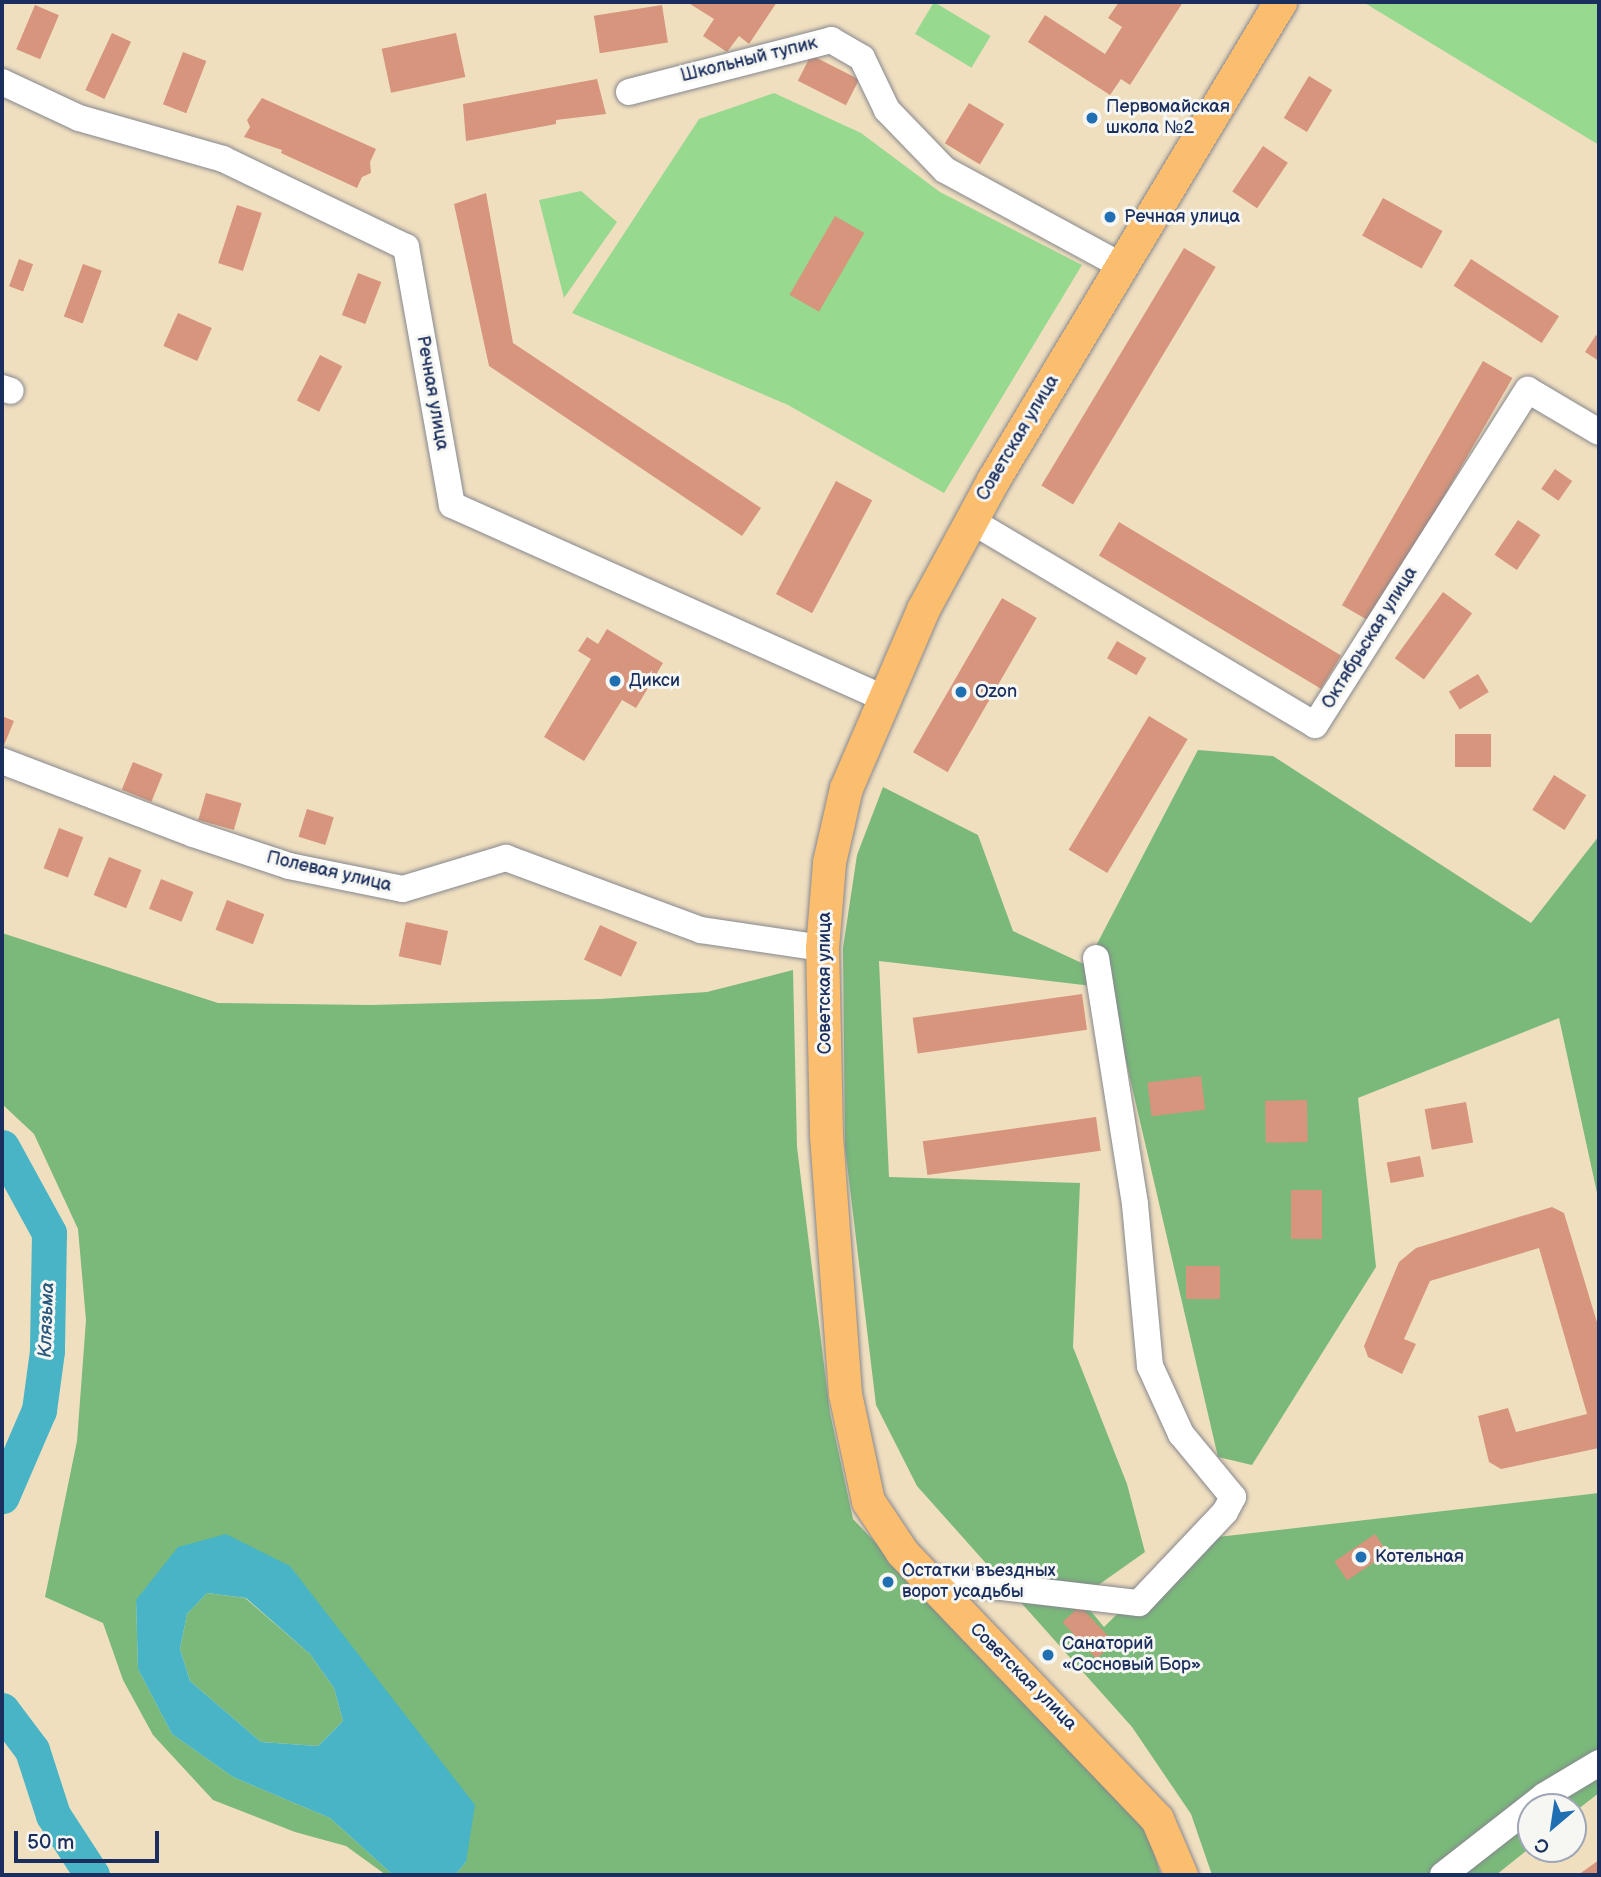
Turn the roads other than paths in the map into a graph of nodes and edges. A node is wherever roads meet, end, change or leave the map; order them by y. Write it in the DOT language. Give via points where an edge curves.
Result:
graph roads {
  1 [pos="1280,2"];
  2 [pos="2,82"];
  3 [pos="629,92"];
  4 [pos="1120,265"];
  5 [pos="1599,432"];
  6 [pos="970,520"];
  7 [pos="883,698"];
  8 [pos="2,761"];
  9 [pos="822,948"];
  10 [pos="1096,957"];
  11 [pos="925,1578"];
  12 [pos="1599,1763"];
  13 [pos="1181,1875"];
  14 [pos="1443,1875"];
  1 -- 4 [label="main road, Советская улица"];
  2 -- 7 [label="street, Речная улица" via="79,118 223,159 406,247 452,505"];
  3 -- 4 [label="street, Школьный тупик" via="831,40 862,58 887,110 945,170"];
  4 -- 6 [label="main road, Советская улица"];
  5 -- 6 [label="street, Октябрьская улица" via="1528,390 1315,725"];
  6 -- 7 [label="main road, Советская улица"];
  7 -- 9 [label="main road, Советская улица" via="846,788 829,862"];
  8 -- 9 [label="street, Полевая улица" via="289,866 402,889 506,858 701,930"];
  9 -- 11 [label="main road, Советская улица" via="826,1134 845,1394 868,1501"];
  10 -- 11 [label="street" via="1135,1205 1150,1366 1181,1434 1233,1497 1225,1512 1139,1603"];
  11 -- 13 [label="main road, Советская улица" via="1157,1819"];
  12 -- 14 [label="street" via="1544,1796"];
}
